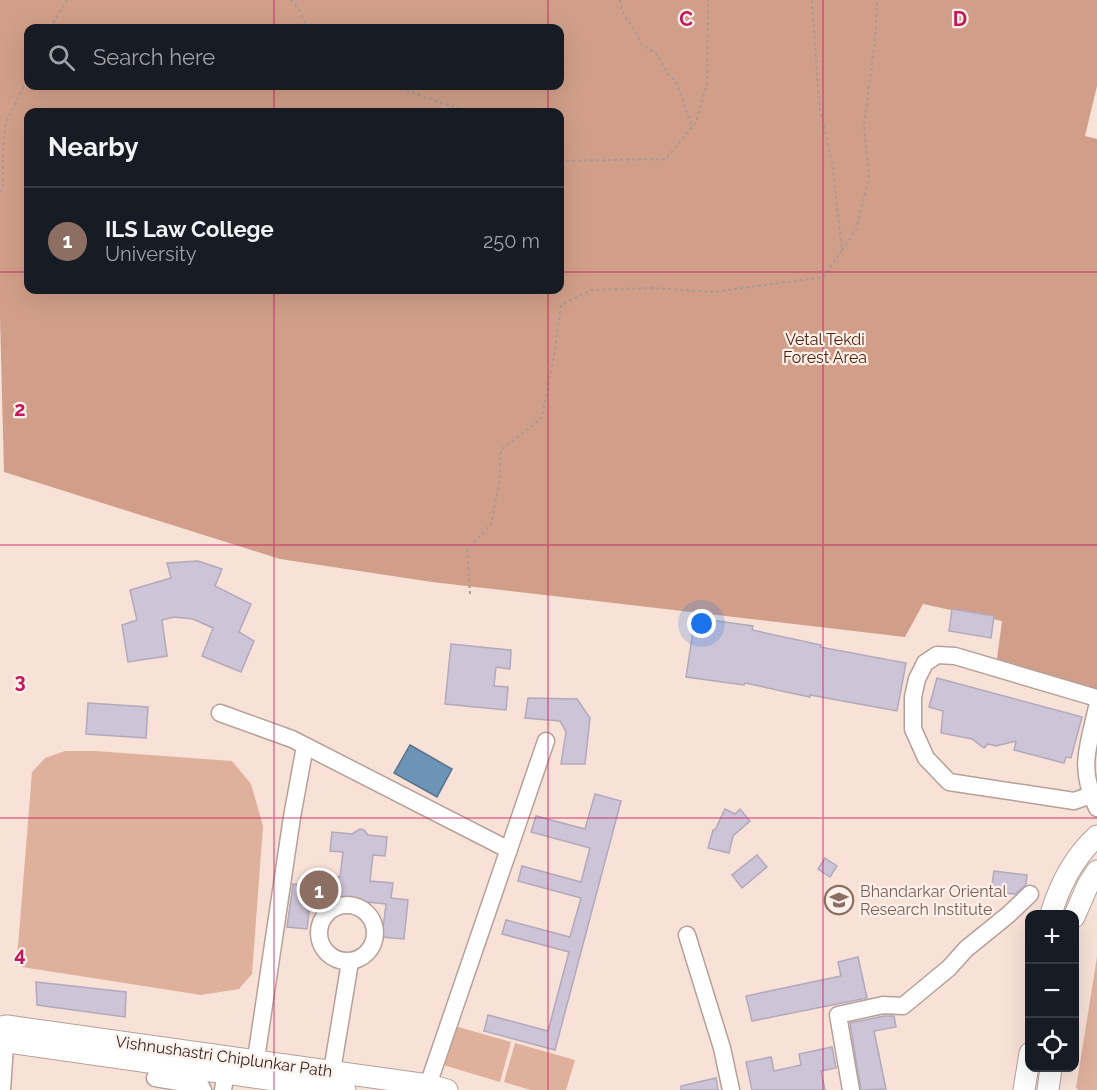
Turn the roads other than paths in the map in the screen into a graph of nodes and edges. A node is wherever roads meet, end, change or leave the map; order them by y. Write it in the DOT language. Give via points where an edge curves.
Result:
graph roads {
  1 [pos="1097,698"];
  2 [pos="1097,707"];
  3 [pos="220,713"];
  4 [pos="546,741"];
  5 [pos="305,746"];
  6 [pos="1094,801"];
  7 [pos="1097,836"];
  8 [pos="509,850"];
  9 [pos="1097,871"];
  10 [pos="1030,894"];
  11 [pos="1052,910"];
  12 [pos="1077,910"];
  13 [pos="687,935"];
  14 [pos="350,962"];
  15 [pos="3,1034"];
  16 [pos="256,1059"];
  17 [pos="332,1071"];
  18 [pos="1026,1072"];
  19 [pos="1051,1072"];
  20 [pos="155,1077"];
  21 [pos="225,1082"];
  22 [pos="271,1085"];
  23 [pos="437,1087"];
  24 [pos="2,1090"];
  25 [pos="203,1090"];
  26 [pos="345,1090"];
  27 [pos="731,1090"];
  28 [pos="851,1090"];
  29 [pos="1024,1090"];
  30 [pos="1048,1090"];
  1 -- 6 [label="street" via="955,656 937,655 925,663 913,697 913,729 926,758 949,782"];
  2 -- 6 [label="street" via="1084,765"];
  3 -- 5 [label="street"];
  4 -- 8 [label="street"];
  5 -- 8 [label="street"];
  5 -- 16 [label="street"];
  7 -- 11 [label="main road" via="1067,873"];
  8 -- 23 [label="street"];
  9 -- 12 [label="main road"];
  10 -- 28 [label="street" via="903,1006 883,1005 838,1015"];
  13 -- 27 [label="street"];
  14 -- 17 [label="street"];
  15 -- 16 [label="main road, Vishnushastri Chiplunkar Path"];
  15 -- 20 [label="main road, Vishnushastri Chiplunkar Path"];
  15 -- 24 [label="street"];
  16 -- 17 [label="main road, Vishnushastri Chiplunkar Path"];
  17 -- 23 [label="main road, Vishnushastri Chiplunkar Path"];
  18 -- 29 [label="main road"];
  19 -- 30 [label="main road"];
  20 -- 21 [label="main road, Vishnushastri Chiplunkar Path"];
  20 -- 25 [label="street" via="201,1086"];
  21 -- 22 [label="main road, Vishnushastri Chiplunkar Path"];
  22 -- 26 [label="main road, Vishnushastri Chiplunkar Path"];
}
